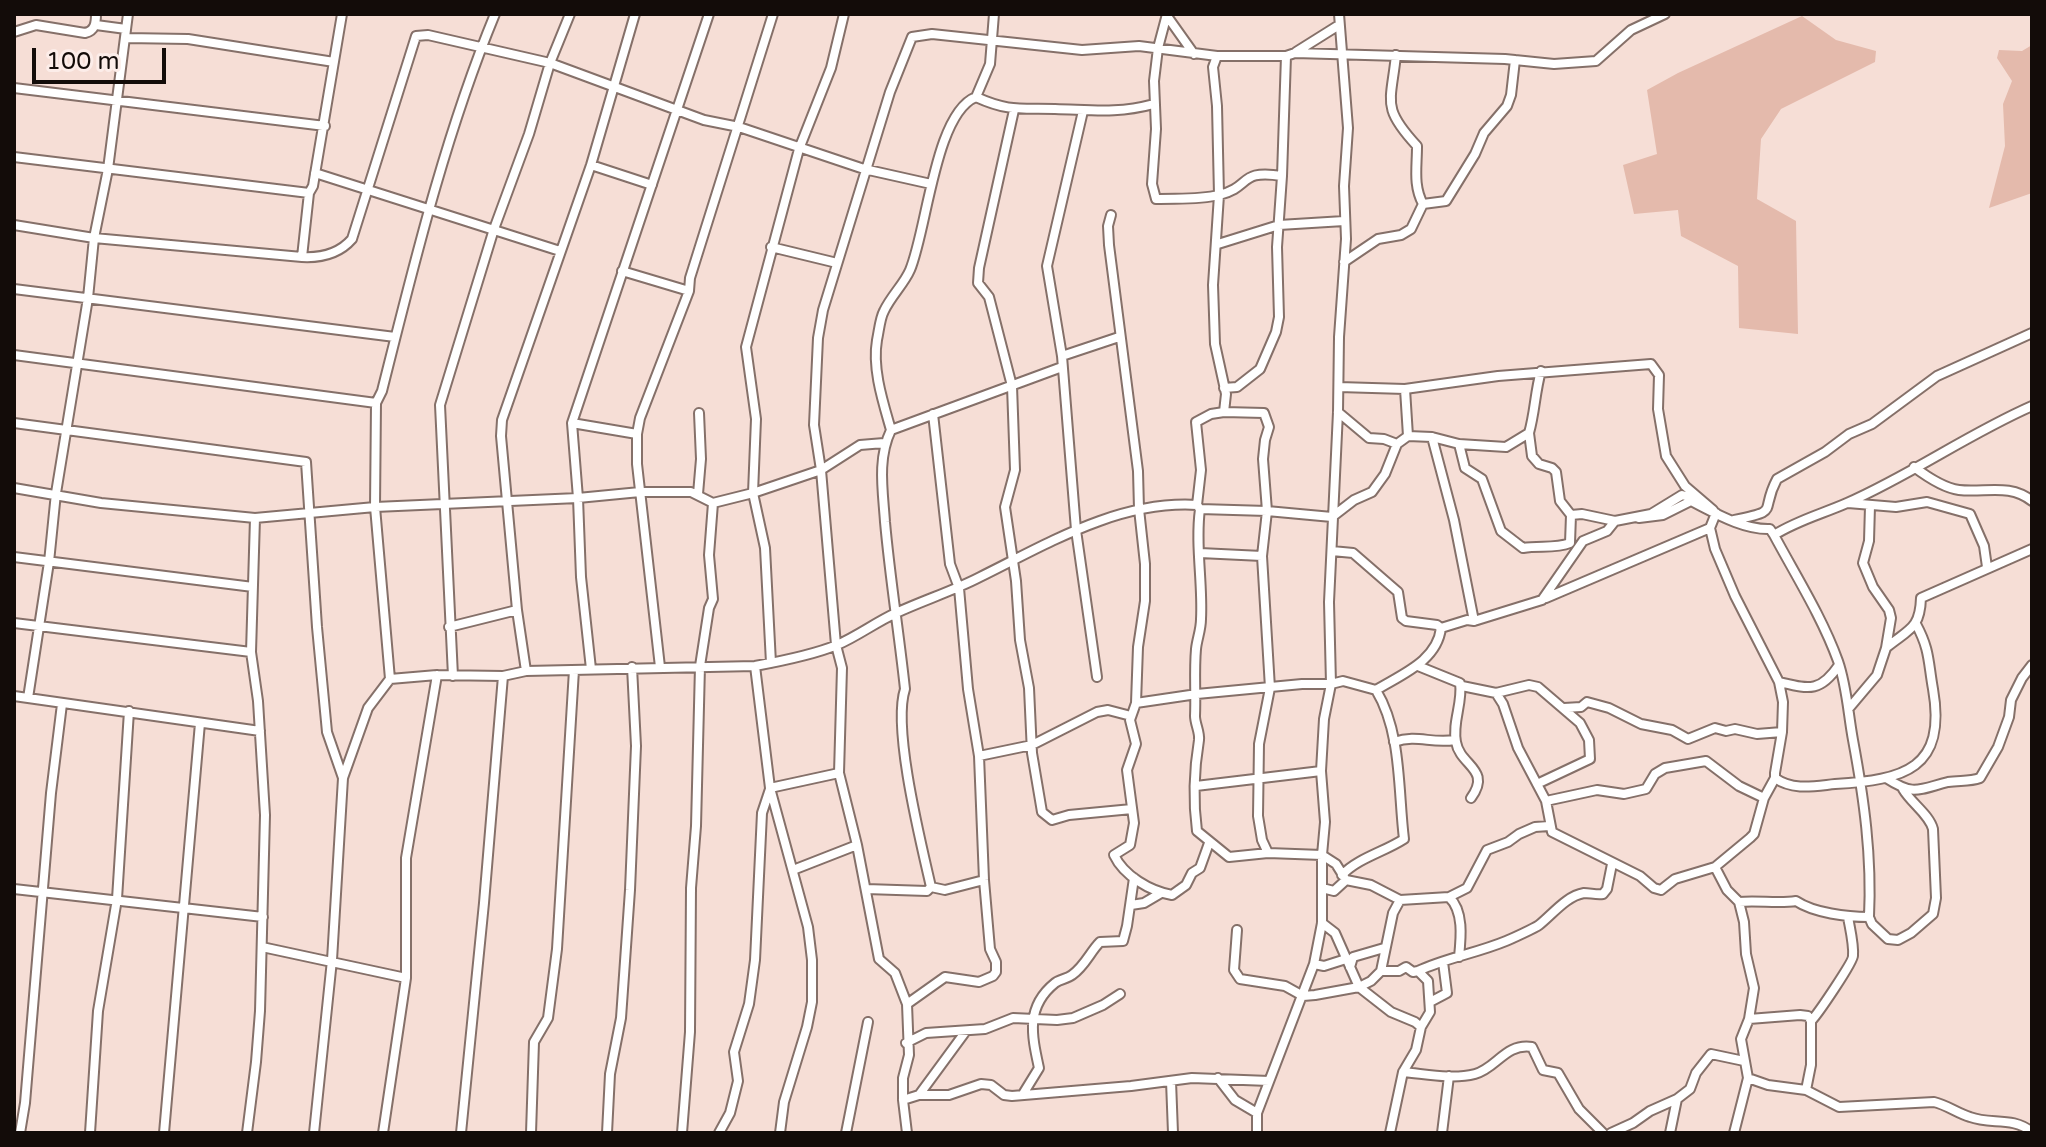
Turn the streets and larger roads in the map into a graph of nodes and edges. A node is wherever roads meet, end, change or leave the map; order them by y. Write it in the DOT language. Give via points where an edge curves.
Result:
graph roads {
  1 [pos="32,14"];
  2 [pos="96,14"];
  3 [pos="128,14"];
  4 [pos="342,14"];
  5 [pos="495,14"];
  6 [pos="570,14"];
  7 [pos="635,14"];
  8 [pos="709,14"];
  9 [pos="773,14"];
  10 [pos="844,14"];
  11 [pos="994,14"];
  12 [pos="1339,14"];
  13 [pos="1665,14"];
  14 [pos="1167,15"];
  15 [pos="36,25"];
  16 [pos="96,25"];
  17 [pos="1339,25"];
  18 [pos="14,32"];
  19 [pos="126,33"];
  20 [pos="992,40"];
  21 [pos="482,47"];
  22 [pos="1158,48"];
  23 [pos="1194,54"];
  24 [pos="1290,54"];
  25 [pos="1342,55"];
  26 [pos="1396,55"];
  27 [pos="1217,56"];
  28 [pos="1515,60"];
  29 [pos="334,62"];
  30 [pos="550,63"];
  31 [pos="616,87"];
  32 [pos="14,88"];
  33 [pos="976,97"];
  34 [pos="115,102"];
  35 [pos="1154,104"];
  36 [pos="1014,110"];
  37 [pos="678,111"];
  38 [pos="1083,111"];
  39 [pos="325,126"];
  40 [pos="739,127"];
  41 [pos="799,149"];
  42 [pos="14,157"];
  43 [pos="591,165"];
  44 [pos="108,169"];
  45 [pos="864,169"];
  46 [pos="315,173"];
  47 [pos="1282,176"];
  48 [pos="931,184"];
  49 [pos="652,185"];
  50 [pos="367,188"];
  51 [pos="309,193"];
  52 [pos="1219,195"];
  53 [pos="1423,204"];
  54 [pos="429,210"];
  55 [pos="1111,215"];
  56 [pos="1344,221"];
  57 [pos="14,225"];
  58 [pos="1279,225"];
  59 [pos="494,229"];
  60 [pos="94,238"];
  61 [pos="1218,244"];
  62 [pos="771,247"];
  63 [pos="560,251"];
  64 [pos="302,257"];
  65 [pos="1344,262"];
  66 [pos="837,263"];
  67 [pos="622,271"];
  68 [pos="14,289"];
  69 [pos="689,291"];
  70 [pos="88,298"];
  71 [pos="2032,333"];
  72 [pos="395,337"];
  73 [pos="1119,337"];
  74 [pos="14,355"];
  75 [pos="1062,356"];
  76 [pos="77,363"];
  77 [pos="1062,367"];
  78 [pos="1541,371"];
  79 [pos="1012,386"];
  80 [pos="1339,387"];
  81 [pos="1224,388"];
  82 [pos="1405,389"];
  83 [pos="376,403"];
  84 [pos="2032,406"];
  85 [pos="1224,412"];
  86 [pos="1338,412"];
  87 [pos="699,413"];
  88 [pos="933,414"];
  89 [pos="14,423"];
  90 [pos="572,423"];
  91 [pos="67,430"];
  92 [pos="891,430"];
  93 [pos="1529,433"];
  94 [pos="637,434"];
  95 [pos="1408,436"];
  96 [pos="1432,437"];
  97 [pos="884,443"];
  98 [pos="1397,444"];
  99 [pos="1459,444"];
  100 [pos="1914,467"];
  101 [pos="821,470"];
  102 [pos="14,488"];
  103 [pos="640,492"];
  104 [pos="56,493"];
  105 [pos="753,493"];
  106 [pos="698,494"];
  107 [pos="578,498"];
  108 [pos="508,501"];
  109 [pos="2032,501"];
  110 [pos="446,503"];
  111 [pos="713,503"];
  112 [pos="1848,503"];
  113 [pos="1870,506"];
  114 [pos="375,507"];
  115 [pos="1198,507"];
  116 [pos="1139,509"];
  117 [pos="1713,510"];
  118 [pos="1267,511"];
  119 [pos="309,513"];
  120 [pos="1571,515"];
  121 [pos="1332,517"];
  122 [pos="255,518"];
  123 [pos="1729,520"];
  124 [pos="1615,521"];
  125 [pos="1710,528"];
  126 [pos="1076,530"];
  127 [pos="1774,535"];
  128 [pos="2032,549"];
  129 [pos="1332,551"];
  130 [pos="1200,553"];
  131 [pos="1262,556"];
  132 [pos="14,557"];
  133 [pos="1012,560"];
  134 [pos="49,562"];
  135 [pos="1987,567"];
  136 [pos="253,587"];
  137 [pos="959,588"];
  138 [pos="1542,600"];
  139 [pos="517,610"];
  140 [pos="895,613"];
  141 [pos="1474,621"];
  142 [pos="14,623"];
  143 [pos="1916,624"];
  144 [pos="39,626"];
  145 [pos="449,627"];
  146 [pos="1441,628"];
  147 [pos="836,645"];
  148 [pos="1886,648"];
  149 [pos="251,652"];
  150 [pos="771,663"];
  151 [pos="1839,665"];
  152 [pos="2032,665"];
  153 [pos="700,666"];
  154 [pos="755,666"];
  155 [pos="1418,666"];
  156 [pos="632,667"];
  157 [pos="660,667"];
  158 [pos="591,669"];
  159 [pos="574,670"];
  160 [pos="526,671"];
  161 [pos="437,675"];
  162 [pos="453,676"];
  163 [pos="503,676"];
  164 [pos="1097,677"];
  165 [pos="390,679"];
  166 [pos="1779,682"];
  167 [pos="1331,684"];
  168 [pos="1462,686"];
  169 [pos="1270,688"];
  170 [pos="1376,690"];
  171 [pos="1496,693"];
  172 [pos="1197,694"];
  173 [pos="14,696"];
  174 [pos="28,698"];
  175 [pos="1136,703"];
  176 [pos="62,704"];
  177 [pos="1850,707"];
  178 [pos="1564,708"];
  179 [pos="129,711"];
  180 [pos="1131,716"];
  181 [pos="200,723"];
  182 [pos="260,731"];
  183 [pos="1782,732"];
  184 [pos="1455,740"];
  185 [pos="1394,742"];
  186 [pos="1032,745"];
  187 [pos="979,756"];
  188 [pos="1321,771"];
  189 [pos="839,773"];
  190 [pos="1259,777"];
  191 [pos="343,778"];
  192 [pos="1775,778"];
  193 [pos="1886,778"];
  194 [pos="1862,783"];
  195 [pos="1537,784"];
  196 [pos="1196,786"];
  197 [pos="770,788"];
  198 [pos="1903,789"];
  199 [pos="1471,798"];
  200 [pos="1764,798"];
  201 [pos="1546,801"];
  202 [pos="1132,809"];
  203 [pos="1549,826"];
  204 [pos="1209,843"];
  205 [pos="857,845"];
  206 [pos="1268,853"];
  207 [pos="1322,855"];
  208 [pos="1612,864"];
  209 [pos="1715,867"];
  210 [pos="793,870"];
  211 [pos="1344,877"];
  212 [pos="1134,878"];
  213 [pos="984,880"];
  214 [pos="931,887"];
  215 [pos="1322,888"];
  216 [pos="14,889"];
  217 [pos="866,889"];
  218 [pos="45,891"];
  219 [pos="1161,893"];
  220 [pos="1449,897"];
  221 [pos="117,899"];
  222 [pos="1400,900"];
  223 [pos="1739,902"];
  224 [pos="1131,905"];
  225 [pos="183,907"];
  226 [pos="263,917"];
  227 [pos="1848,917"];
  228 [pos="1869,917"];
  229 [pos="1322,923"];
  230 [pos="1237,930"];
  231 [pos="262,947"];
  232 [pos="1384,948"];
  233 [pos="1459,957"];
  234 [pos="332,960"];
  235 [pos="1443,962"];
  236 [pos="1314,964"];
  237 [pos="1348,964"];
  238 [pos="1381,971"];
  239 [pos="1418,971"];
  240 [pos="406,978"];
  241 [pos="1359,987"];
  242 [pos="1120,994"];
  243 [pos="1303,996"];
  244 [pos="1430,1002"];
  245 [pos="907,1004"];
  246 [pos="1033,1019"];
  247 [pos="1749,1019"];
  248 [pos="1811,1021"];
  249 [pos="868,1022"];
  250 [pos="1421,1027"];
  251 [pos="966,1031"];
  252 [pos="906,1043"];
  253 [pos="1744,1061"];
  254 [pos="1403,1072"];
  255 [pos="1449,1076"];
  256 [pos="1218,1078"];
  257 [pos="1748,1078"];
  258 [pos="1171,1081"];
  259 [pos="1269,1081"];
  260 [pos="1806,1090"];
  261 [pos="1023,1094"];
  262 [pos="919,1095"];
  263 [pos="1677,1099"];
  264 [pos="903,1100"];
  265 [pos="1257,1113"];
  266 [pos="2032,1132"];
  267 [pos="20,1133"];
  268 [pos="90,1133"];
  269 [pos="164,1133"];
  270 [pos="247,1133"];
  271 [pos="314,1133"];
  272 [pos="383,1133"];
  273 [pos="461,1133"];
  274 [pos="531,1133"];
  275 [pos="607,1133"];
  276 [pos="682,1133"];
  277 [pos="719,1133"];
  278 [pos="780,1133"];
  279 [pos="846,1133"];
  280 [pos="907,1133"];
  281 [pos="1173,1133"];
  282 [pos="1257,1133"];
  283 [pos="1390,1133"];
  284 [pos="1442,1133"];
  285 [pos="1603,1133"];
  286 [pos="1611,1133"];
  287 [pos="1670,1133"];
  288 [pos="1734,1133"];
  1 -- 15 [label="street"];
  2 -- 16 [label="street"];
  3 -- 19 [label="street"];
  4 -- 29 [label="street"];
  5 -- 21 [label="street"];
  6 -- 30 [label="street"];
  7 -- 31 [label="street"];
  8 -- 37 [label="street"];
  9 -- 40 [label="street"];
  10 -- 41 [label="street" via="831,68"];
  11 -- 20 [label="street"];
  12 -- 17 [label="street"];
  13 -- 28 [label="street" via="1631,30 1596,61"];
  14 -- 22 [label="street"];
  14 -- 23 [label="street"];
  15 -- 16 [label="street" via="85,33"];
  15 -- 18 [label="street"];
  16 -- 19 [label="street"];
  17 -- 24 [label="street"];
  17 -- 25 [label="street"];
  19 -- 29 [label="street"];
  19 -- 34 [label="street"];
  20 -- 22 [label="street" via="1082,50"];
  20 -- 33 [label="street" via="990,64"];
  20 -- 45 [label="street" via="912,37"];
  21 -- 30 [label="street"];
  21 -- 50 [label="street" via="416,36"];
  21 -- 54 [label="street"];
  22 -- 23 [label="street"];
  22 -- 35 [label="street"];
  23 -- 27 [label="street"];
  24 -- 25 [label="street"];
  24 -- 27 [label="street"];
  24 -- 47 [label="street"];
  25 -- 26 [label="street"];
  25 -- 56 [label="street" via="1348,128"];
  26 -- 28 [label="street"];
  26 -- 53 [label="street" via="1388,98 1397,123 1417,146 1416,192"];
  27 -- 52 [label="street" via="1213,67"];
  28 -- 53 [label="street" via="1507,106 1484,133 1446,201"];
  29 -- 39 [label="street"];
  30 -- 31 [label="street"];
  30 -- 59 [label="street"];
  31 -- 37 [label="street"];
  31 -- 43 [label="street"];
  32 -- 34 [label="street"];
  33 -- 36 [label="street"];
  33 -- 48 [label="street" via="958,109"];
  34 -- 39 [label="street"];
  34 -- 44 [label="street"];
  35 -- 38 [label="street"];
  35 -- 52 [label="street" via="1156,199"];
  36 -- 38 [label="street"];
  36 -- 79 [label="street" via="978,283 989,297"];
  37 -- 40 [label="street"];
  37 -- 49 [label="street"];
  38 -- 75 [label="street" via="1047,266"];
  39 -- 46 [label="street"];
  40 -- 41 [label="street"];
  40 -- 69 [label="street"];
  41 -- 45 [label="street"];
  41 -- 62 [label="street"];
  42 -- 44 [label="street"];
  43 -- 49 [label="street"];
  43 -- 63 [label="street"];
  44 -- 51 [label="street"];
  44 -- 60 [label="street"];
  45 -- 48 [label="street"];
  45 -- 66 [label="street"];
  46 -- 50 [label="street"];
  46 -- 51 [label="street"];
  47 -- 52 [label="street" via="1254,174"];
  47 -- 58 [label="street"];
  48 -- 92 [label="street" via="910,270 881,314 880,389"];
  49 -- 67 [label="street"];
  50 -- 54 [label="street"];
  50 -- 64 [label="street" via="352,239 344,248 320,258"];
  51 -- 64 [label="street"];
  52 -- 61 [label="street"];
  53 -- 65 [label="street" via="1411,229 1378,239"];
  54 -- 59 [label="street"];
  54 -- 72 [label="street"];
  55 -- 73 [label="street"];
  56 -- 58 [label="street"];
  56 -- 65 [label="street"];
  57 -- 60 [label="street"];
  58 -- 61 [label="street"];
  58 -- 81 [label="street" via="1276,332 1260,369 1237,387"];
  59 -- 63 [label="street"];
  59 -- 110 [label="street" via="440,405"];
  60 -- 64 [label="street"];
  60 -- 70 [label="street"];
  61 -- 81 [label="street" via="1215,337"];
  62 -- 66 [label="street"];
  62 -- 105 [label="street" via="746,347 756,419"];
  63 -- 108 [label="street" via="502,420"];
  65 -- 80 [label="street"];
  66 -- 101 [label="street" via="818,338 814,425"];
  67 -- 69 [label="street"];
  67 -- 90 [label="street"];
  68 -- 70 [label="street"];
  69 -- 94 [label="street"];
  70 -- 72 [label="street"];
  70 -- 76 [label="street"];
  71 -- 123 [label="street" via="1937,376 1872,424 1777,479 1765,512"];
  72 -- 83 [label="street"];
  73 -- 75 [label="street"];
  73 -- 116 [label="street"];
  74 -- 76 [label="street"];
  75 -- 77 [label="street"];
  76 -- 83 [label="street"];
  76 -- 91 [label="street"];
  77 -- 79 [label="street"];
  77 -- 126 [label="street"];
  78 -- 82 [label="street"];
  78 -- 93 [label="street"];
  78 -- 117 [label="street" via="1651,364 1659,375 1666,456 1685,486"];
  79 -- 88 [label="street"];
  79 -- 133 [label="street" via="1015,470 1005,507"];
  80 -- 82 [label="street"];
  80 -- 86 [label="street"];
  81 -- 85 [label="street"];
  82 -- 95 [label="street"];
  83 -- 114 [label="street"];
  84 -- 100 [label="street"];
  85 -- 115 [label="street" via="1196,422"];
  85 -- 118 [label="street" via="1267,415"];
  86 -- 98 [label="street" via="1369,438"];
  86 -- 121 [label="street"];
  87 -- 106 [label="street"];
  88 -- 92 [label="street"];
  88 -- 137 [label="street" via="950,564"];
  89 -- 91 [label="street"];
  90 -- 94 [label="street"];
  90 -- 107 [label="street"];
  91 -- 104 [label="street"];
  91 -- 119 [label="street" via="303,460"];
  92 -- 97 [label="street"];
  93 -- 99 [label="street" via="1506,447"];
  93 -- 120 [label="street" via="1532,456 1556,472 1560,501"];
  94 -- 103 [label="street"];
  95 -- 96 [label="street"];
  95 -- 98 [label="street"];
  96 -- 99 [label="street"];
  96 -- 141 [label="street"];
  97 -- 101 [label="street" via="860,445"];
  97 -- 140 [label="street" via="881,464"];
  98 -- 121 [label="street" via="1372,492"];
  99 -- 120 [label="street" via="1465,468 1482,479 1499,527 1523,548 1570,543"];
  100 -- 109 [label="street" via="1956,490 1998,489"];
  100 -- 112 [label="street"];
  101 -- 105 [label="street"];
  101 -- 147 [label="street"];
  102 -- 104 [label="street"];
  103 -- 106 [label="street"];
  103 -- 107 [label="street"];
  103 -- 157 [label="street"];
  104 -- 122 [label="street" via="101,503"];
  104 -- 134 [label="street"];
  105 -- 111 [label="street"];
  105 -- 150 [label="street" via="765,548"];
  106 -- 111 [label="street"];
  107 -- 108 [label="street"];
  107 -- 158 [label="street"];
  108 -- 110 [label="street"];
  108 -- 139 [label="street"];
  110 -- 114 [label="street"];
  110 -- 145 [label="street"];
  111 -- 153 [label="street" via="713,599"];
  112 -- 113 [label="street"];
  112 -- 127 [label="street"];
  113 -- 135 [label="street" via="1927,502 1970,514"];
  113 -- 148 [label="street" via="1863,563 1889,610"];
  114 -- 119 [label="street"];
  114 -- 165 [label="street"];
  115 -- 116 [label="street"];
  115 -- 118 [label="street"];
  115 -- 130 [label="street"];
  116 -- 126 [label="street"];
  116 -- 175 [label="street" via="1146,583"];
  117 -- 123 [label="street"];
  117 -- 124 [label="street" via="1682,495 1639,518"];
  117 -- 125 [label="street"];
  118 -- 121 [label="street"];
  118 -- 131 [label="street"];
  119 -- 122 [label="street"];
  119 -- 191 [label="street" via="327,732"];
  120 -- 124 [label="street"];
  121 -- 129 [label="street"];
  122 -- 136 [label="street"];
  123 -- 127 [label="street" via="1770,529"];
  124 -- 138 [label="street" via="1607,531 1583,541"];
  125 -- 138 [label="street"];
  125 -- 166 [label="street" via="1735,596"];
  126 -- 133 [label="street"];
  126 -- 164 [label="street"];
  127 -- 151 [label="street"];
  128 -- 135 [label="street"];
  129 -- 146 [label="street" via="1353,553 1398,592 1406,621"];
  129 -- 167 [label="street"];
  130 -- 131 [label="street"];
  130 -- 172 [label="street"];
  131 -- 169 [label="street"];
  132 -- 134 [label="street"];
  133 -- 137 [label="street"];
  133 -- 186 [label="street"];
  134 -- 136 [label="street"];
  134 -- 144 [label="street"];
  135 -- 143 [label="street" via="1921,598"];
  136 -- 149 [label="street"];
  137 -- 140 [label="street"];
  137 -- 187 [label="street"];
  138 -- 141 [label="street"];
  139 -- 145 [label="street"];
  139 -- 160 [label="street"];
  140 -- 147 [label="street"];
  140 -- 214 [label="street" via="905,689 901,702 907,772"];
  141 -- 146 [label="street"];
  142 -- 144 [label="street"];
  143 -- 148 [label="street"];
  143 -- 193 [label="street" via="1930,657 1937,708 1933,746 1915,767"];
  144 -- 149 [label="street"];
  144 -- 174 [label="street"];
  145 -- 162 [label="street"];
  146 -- 155 [label="street" via="1439,641"];
  147 -- 150 [label="street"];
  147 -- 189 [label="street" via="842,668"];
  148 -- 177 [label="street" via="1877,675"];
  149 -- 182 [label="street"];
  150 -- 154 [label="street"];
  151 -- 166 [label="street" via="1820,686"];
  151 -- 177 [label="street"];
  152 -- 198 [label="street" via="2011,700 1998,747 1980,778 1926,790"];
  153 -- 154 [label="street"];
  153 -- 157 [label="street"];
  153 -- 276 [label="street" via="690,1032"];
  154 -- 197 [label="street"];
  155 -- 168 [label="street"];
  155 -- 170 [label="street"];
  156 -- 157 [label="street"];
  156 -- 158 [label="street"];
  156 -- 275 [label="street" via="636,746 630,890"];
  158 -- 159 [label="street"];
  159 -- 160 [label="street"];
  159 -- 274 [label="street" via="557,949 548,1018 534,1042"];
  160 -- 163 [label="street"];
  161 -- 162 [label="street"];
  161 -- 165 [label="street"];
  161 -- 240 [label="street" via="406,858"];
  162 -- 163 [label="street"];
  163 -- 273 [label="street"];
  165 -- 191 [label="street" via="368,708"];
  166 -- 183 [label="street"];
  167 -- 169 [label="street"];
  167 -- 170 [label="street" via="1343,681"];
  167 -- 188 [label="street"];
  168 -- 171 [label="street"];
  168 -- 184 [label="street"];
  169 -- 172 [label="street"];
  169 -- 190 [label="street" via="1259,744"];
  170 -- 185 [label="street"];
  171 -- 178 [label="street" via="1529,685"];
  171 -- 195 [label="street"];
  172 -- 175 [label="street"];
  172 -- 196 [label="street"];
  173 -- 174 [label="street"];
  174 -- 176 [label="street"];
  175 -- 180 [label="street"];
  176 -- 179 [label="street"];
  176 -- 218 [label="street"];
  177 -- 194 [label="street"];
  178 -- 183 [label="street" via="1597,704 1688,739 1715,728"];
  178 -- 195 [label="street" via="1589,740 1590,759"];
  179 -- 181 [label="street"];
  179 -- 221 [label="street"];
  180 -- 186 [label="street" via="1097,712"];
  180 -- 202 [label="street" via="1136,744 1127,770"];
  181 -- 182 [label="street"];
  181 -- 225 [label="street"];
  182 -- 226 [label="street"];
  183 -- 192 [label="street"];
  184 -- 185 [label="street" via="1411,736"];
  184 -- 199 [label="street" via="1478,779"];
  185 -- 211 [label="street" via="1404,839 1350,866"];
  186 -- 187 [label="street"];
  186 -- 202 [label="street" via="1042,812 1052,820"];
  187 -- 213 [label="street"];
  188 -- 190 [label="street"];
  188 -- 207 [label="street"];
  189 -- 197 [label="street"];
  189 -- 205 [label="street"];
  190 -- 196 [label="street"];
  190 -- 206 [label="street" via="1258,816"];
  191 -- 234 [label="street"];
  192 -- 194 [label="street" via="1795,787"];
  192 -- 200 [label="street"];
  193 -- 194 [label="street"];
  193 -- 198 [label="street"];
  194 -- 228 [label="street" via="1870,854"];
  195 -- 201 [label="street"];
  196 -- 204 [label="street" via="1197,831"];
  197 -- 210 [label="street"];
  197 -- 277 [label="street" via="762,813 755,960 734,1052 738,1081"];
  198 -- 228 [label="street" via="1931,820 1936,910 1898,940 1888,939"];
  200 -- 201 [label="street" via="1706,761 1665,768 1646,789 1624,794 1597,790"];
  200 -- 209 [label="street" via="1754,834"];
  201 -- 203 [label="street"];
  202 -- 212 [label="street" via="1130,845 1114,855"];
  203 -- 208 [label="street" via="1555,835"];
  203 -- 220 [label="street" via="1535,827 1487,850 1467,888"];
  204 -- 206 [label="street" via="1229,857"];
  204 -- 219 [label="street" via="1200,868 1186,885 1172,895"];
  205 -- 210 [label="street"];
  205 -- 217 [label="street"];
  206 -- 207 [label="street"];
  207 -- 211 [label="street"];
  207 -- 215 [label="street"];
  208 -- 209 [label="street" via="1661,890 1675,879"];
  208 -- 233 [label="street" via="1603,894 1583,893 1538,926"];
  209 -- 223 [label="street"];
  210 -- 278 [label="street" via="808,927 812,1002"];
  211 -- 215 [label="street" via="1334,891"];
  211 -- 222 [label="street"];
  212 -- 219 [label="street"];
  212 -- 224 [label="street"];
  213 -- 214 [label="street" via="945,890"];
  213 -- 245 [label="street" via="996,972 979,982 945,977"];
  214 -- 217 [label="street"];
  215 -- 229 [label="street"];
  216 -- 218 [label="street"];
  217 -- 245 [label="street" via="879,959 895,973"];
  218 -- 221 [label="street"];
  218 -- 267 [label="street"];
  219 -- 224 [label="street"];
  220 -- 222 [label="street"];
  220 -- 233 [label="street" via="1458,913"];
  221 -- 225 [label="street"];
  221 -- 268 [label="street" via="98,1011"];
  222 -- 232 [label="street"];
  223 -- 227 [label="street" via="1796,901 1811,910"];
  223 -- 247 [label="street" via="1754,988"];
  224 -- 246 [label="street" via="1123,941 1100,942 1087,962 1056,982 1035,1008"];
  225 -- 226 [label="street"];
  225 -- 269 [label="street"];
  226 -- 231 [label="street"];
  227 -- 228 [label="street"];
  227 -- 248 [label="street" via="1852,962"];
  229 -- 236 [label="street"];
  229 -- 237 [label="street" via="1335,933"];
  230 -- 243 [label="street" via="1236,975 1285,986"];
  231 -- 234 [label="street"];
  231 -- 270 [label="street"];
  232 -- 237 [label="street" via="1353,957"];
  232 -- 238 [label="street"];
  233 -- 235 [label="street"];
  234 -- 240 [label="street"];
  234 -- 271 [label="street"];
  235 -- 239 [label="street"];
  235 -- 244 [label="street" via="1447,993"];
  236 -- 237 [label="street"];
  236 -- 243 [label="street"];
  237 -- 241 [label="street"];
  238 -- 239 [label="street"];
  238 -- 241 [label="street"];
  239 -- 244 [label="street" via="1428,981"];
  240 -- 272 [label="street"];
  241 -- 243 [label="street"];
  241 -- 250 [label="street"];
  242 -- 246 [label="street" via="1073,1018"];
  243 -- 259 [label="street"];
  244 -- 250 [label="street"];
  245 -- 252 [label="street"];
  246 -- 251 [label="street" via="1013,1018"];
  246 -- 261 [label="street" via="1039,1068"];
  247 -- 248 [label="street" via="1800,1015"];
  247 -- 253 [label="street" via="1741,1039"];
  248 -- 260 [label="street"];
  249 -- 279 [label="street"];
  250 -- 254 [label="street" via="1420,1041"];
  251 -- 252 [label="street" via="926,1033"];
  251 -- 262 [label="street"];
  252 -- 264 [label="street"];
  253 -- 257 [label="street"];
  253 -- 263 [label="street" via="1711,1054 1690,1089"];
  254 -- 255 [label="street"];
  254 -- 283 [label="street"];
  255 -- 284 [label="street"];
  255 -- 285 [label="street" via="1476,1074 1511,1049 1532,1047 1543,1070 1558,1073 1579,1109"];
  256 -- 258 [label="street"];
  256 -- 259 [label="street"];
  256 -- 265 [label="street" via="1235,1100"];
  257 -- 260 [label="street"];
  257 -- 288 [label="street"];
  258 -- 261 [label="street"];
  258 -- 281 [label="street"];
  259 -- 265 [label="street"];
  260 -- 266 [label="street" via="1839,1107 1934,1102 1973,1119 2015,1122"];
  261 -- 262 [label="street" via="1008,1096 981,1084 949,1095"];
  262 -- 264 [label="street"];
  263 -- 286 [label="street"];
  263 -- 287 [label="street"];
  264 -- 280 [label="street"];
  265 -- 282 [label="street"];
}
